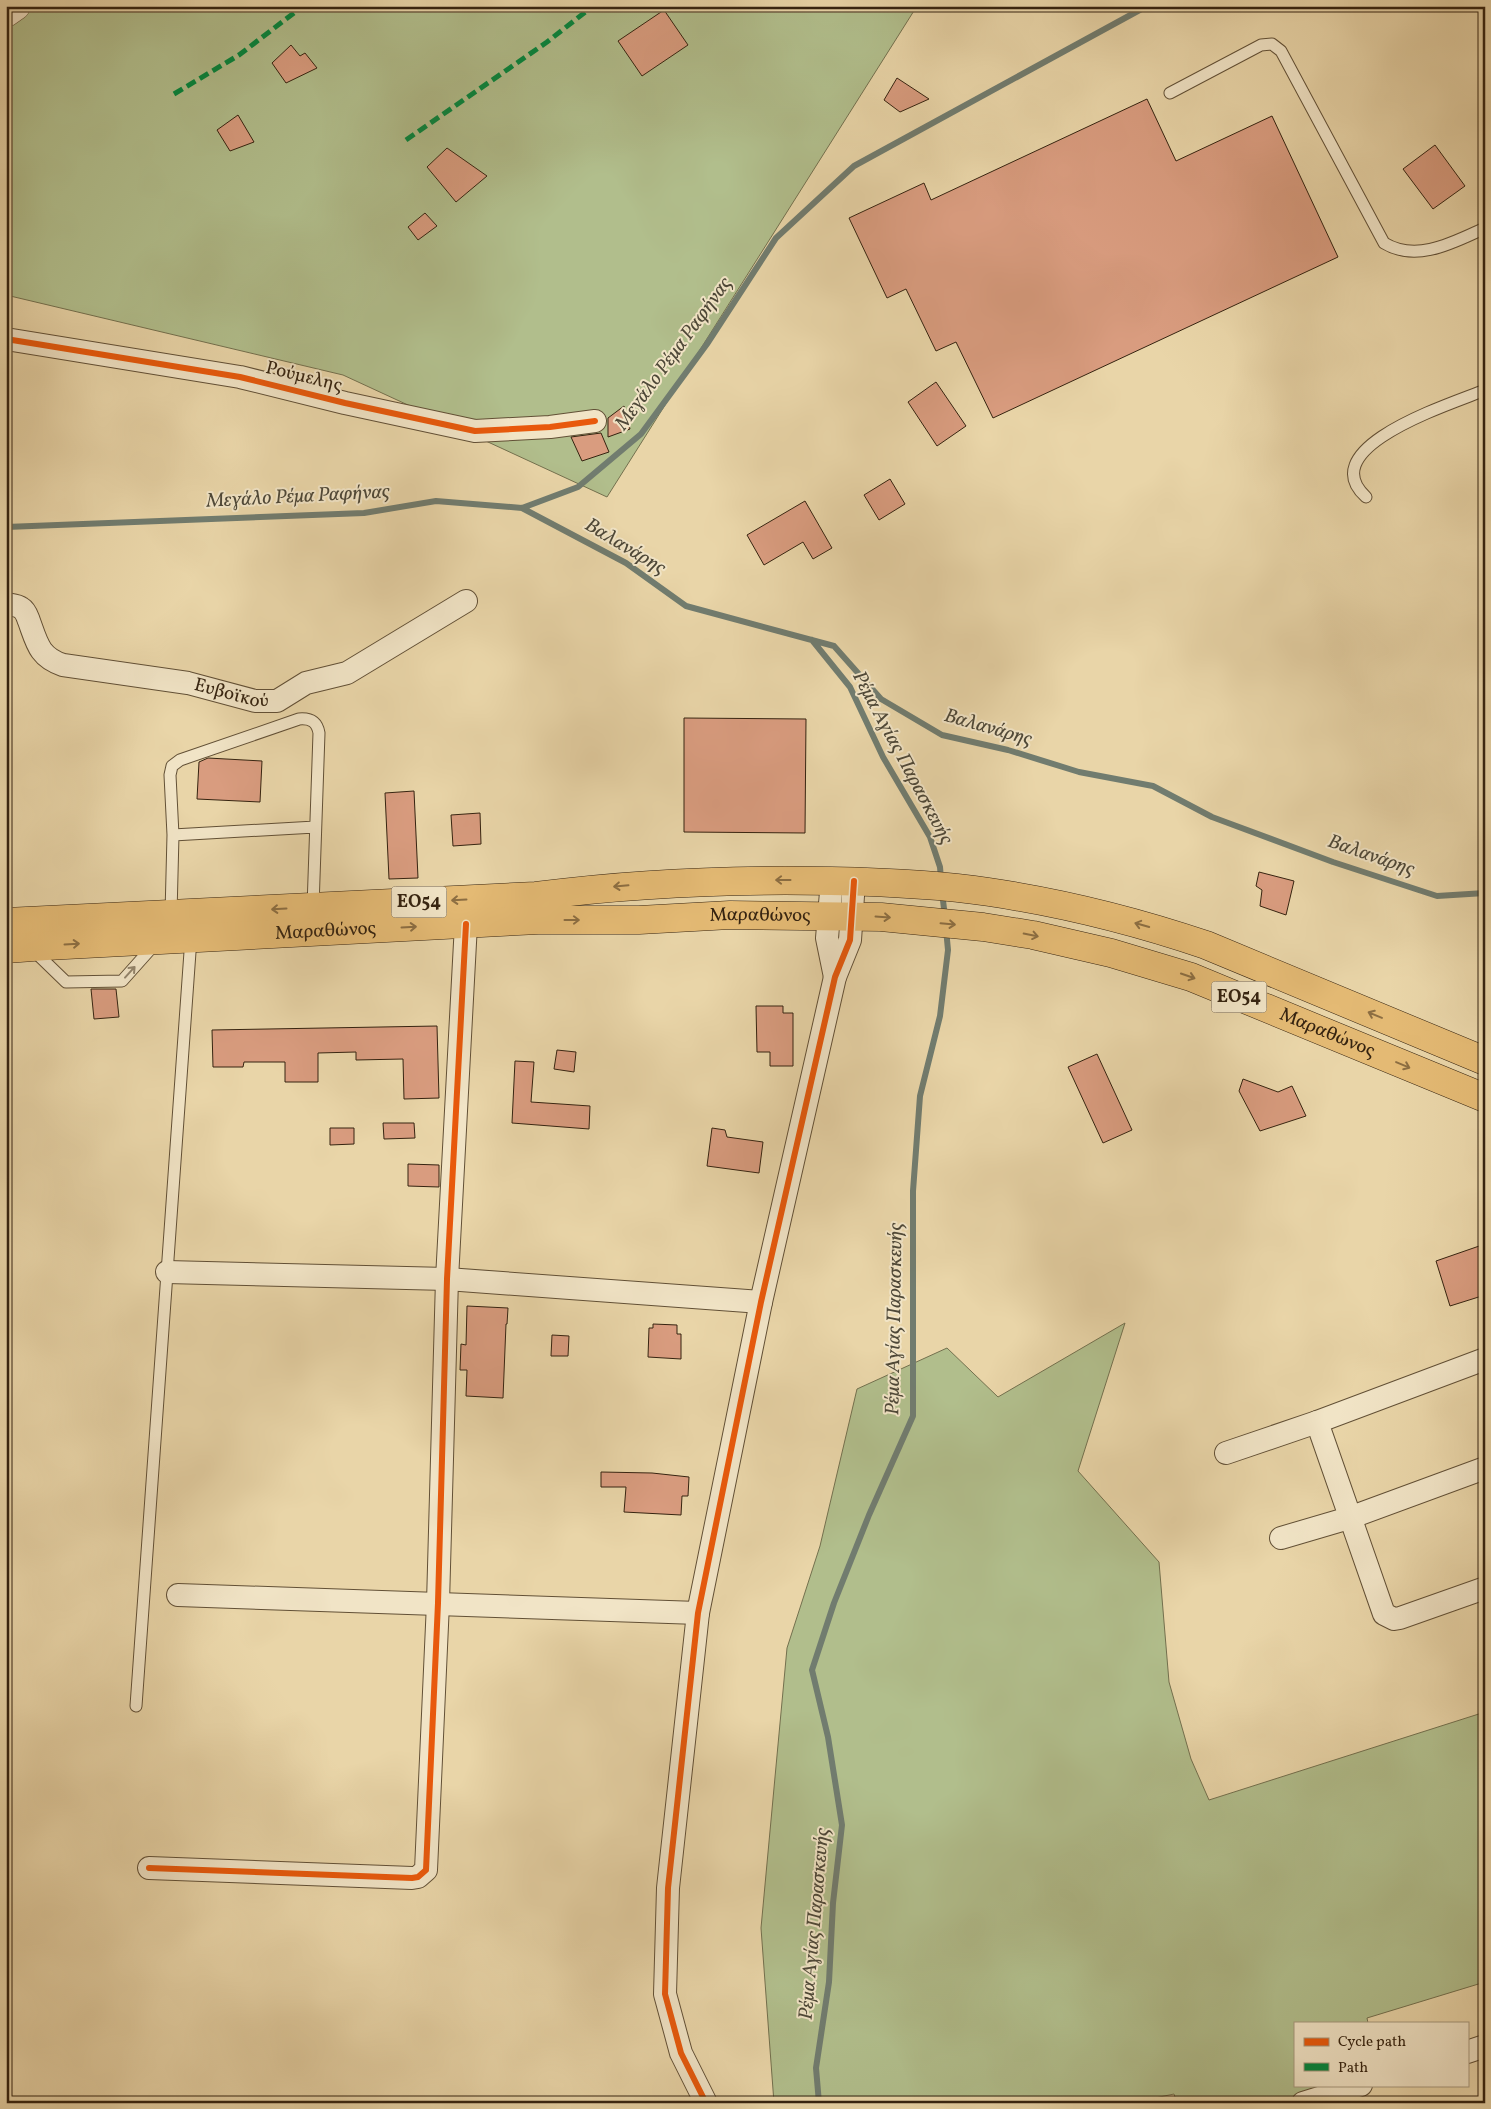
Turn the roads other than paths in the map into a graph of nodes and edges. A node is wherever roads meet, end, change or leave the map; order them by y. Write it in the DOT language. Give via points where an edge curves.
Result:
graph roads {
  1 [pos="16,6"];
  2 [pos="6,13"];
  3 [pos="1170,93"];
  4 [pos="1485,228"];
  5 [pos="6,339"];
  6 [pos="1485,390"];
  7 [pos="595,421"];
  8 [pos="1366,497"];
  9 [pos="466,601"];
  10 [pos="6,604"];
  11 [pos="316,826"];
  12 [pos="173,835"];
  13 [pos="843,881"];
  14 [pos="313,907"];
  15 [pos="171,914"];
  16 [pos="840,916"];
  17 [pos="6,922"];
  18 [pos="466,924"];
  19 [pos="192,938"];
  20 [pos="159,940"];
  21 [pos="18,948"];
  22 [pos="1485,1060"];
  23 [pos="1485,1098"];
  24 [pos="167,1272"];
  25 [pos="447,1279"];
  26 [pos="761,1302"];
  27 [pos="1485,1359"];
  28 [pos="1316,1422"];
  29 [pos="1226,1453"];
  30 [pos="1485,1468"];
  31 [pos="1349,1518"];
  32 [pos="1281,1538"];
  33 [pos="1485,1588"];
  34 [pos="178,1594"];
  35 [pos="438,1603"];
  36 [pos="698,1613"];
  37 [pos="136,1706"];
  38 [pos="149,1868"];
  39 [pos="1485,2046"];
  40 [pos="1468,2052"];
  41 [pos="1358,2086"];
  42 [pos="706,2103"];
  43 [pos="1303,2103"];
  1 -- 2 [label="street"];
  3 -- 4 [label="lane" via="1261,45 1272,44 1281,51 1384,243 1398,249 1426,251"];
  5 -- 7 [label="street, Ρούμελης" via="240,377 475,431 534,429"];
  6 -- 8 [label="lane" via="1393,429 1367,446 1356,461 1353,481"];
  9 -- 10 [label="street, Ευβοϊκού" via="347,673 306,683 277,701 255,701 188,683 53,662 39,649 26,612 19,606"];
  11 -- 12 [label="lane"];
  11 -- 12 [label="lane" via="319,733 318,726 306,718 176,763 170,770"];
  11 -- 14 [label="lane"];
  12 -- 15 [label="lane"];
  13 -- 14 [label="main road, Μαραθώνος / ΕΟ54, one-way" via="731,880 624,885 536,896"];
  13 -- 16 [label="street"];
  22 -- 13 [label="main road, Μαραθώνος / ΕΟ54, one-way" via="1206,945 1163,931 1080,909 975,890"];
  14 -- 15 [label="main road, Μαραθώνος / ΕΟ54, one-way"];
  15 -- 17 [label="main road, Μαραθώνος / ΕΟ54"];
  18 -- 16 [label="main road, Μαραθώνος / ΕΟ54, one-way" via="730,915"];
  16 -- 23 [label="main road, Μαραθώνος / ΕΟ54, one-way" via="983,927 1103,951 1191,977"];
  16 -- 26 [label="street" via="850,940 835,977"];
  19 -- 18 [label="main road, Μαραθώνος / ΕΟ54, one-way"];
  18 -- 25 [label="street"];
  19 -- 20 [label="main road, Μαραθώνος / ΕΟ54"];
  19 -- 24 [label="lane"];
  21 -- 20 [label="main road, Μαραθώνος / ΕΟ54, one-way"];
  21 -- 20 [label="lane, one-way" via="66,982 122,981"];
  24 -- 25 [label="street"];
  24 -- 37 [label="lane"];
  25 -- 26 [label="street"];
  25 -- 35 [label="street"];
  26 -- 36 [label="street"];
  27 -- 28 [label="street"];
  28 -- 29 [label="street"];
  28 -- 31 [label="street"];
  30 -- 31 [label="street"];
  31 -- 32 [label="street"];
  31 -- 33 [label="street" via="1381,1609 1388,1618 1400,1618"];
  34 -- 35 [label="street"];
  35 -- 36 [label="street"];
  35 -- 38 [label="street" via="428,1864 423,1874 412,1878"];
  36 -- 42 [label="street" via="668,1888 665,1994 681,2053"];
  39 -- 40 [label="street"];
  41 -- 43 [label="street"];
}
